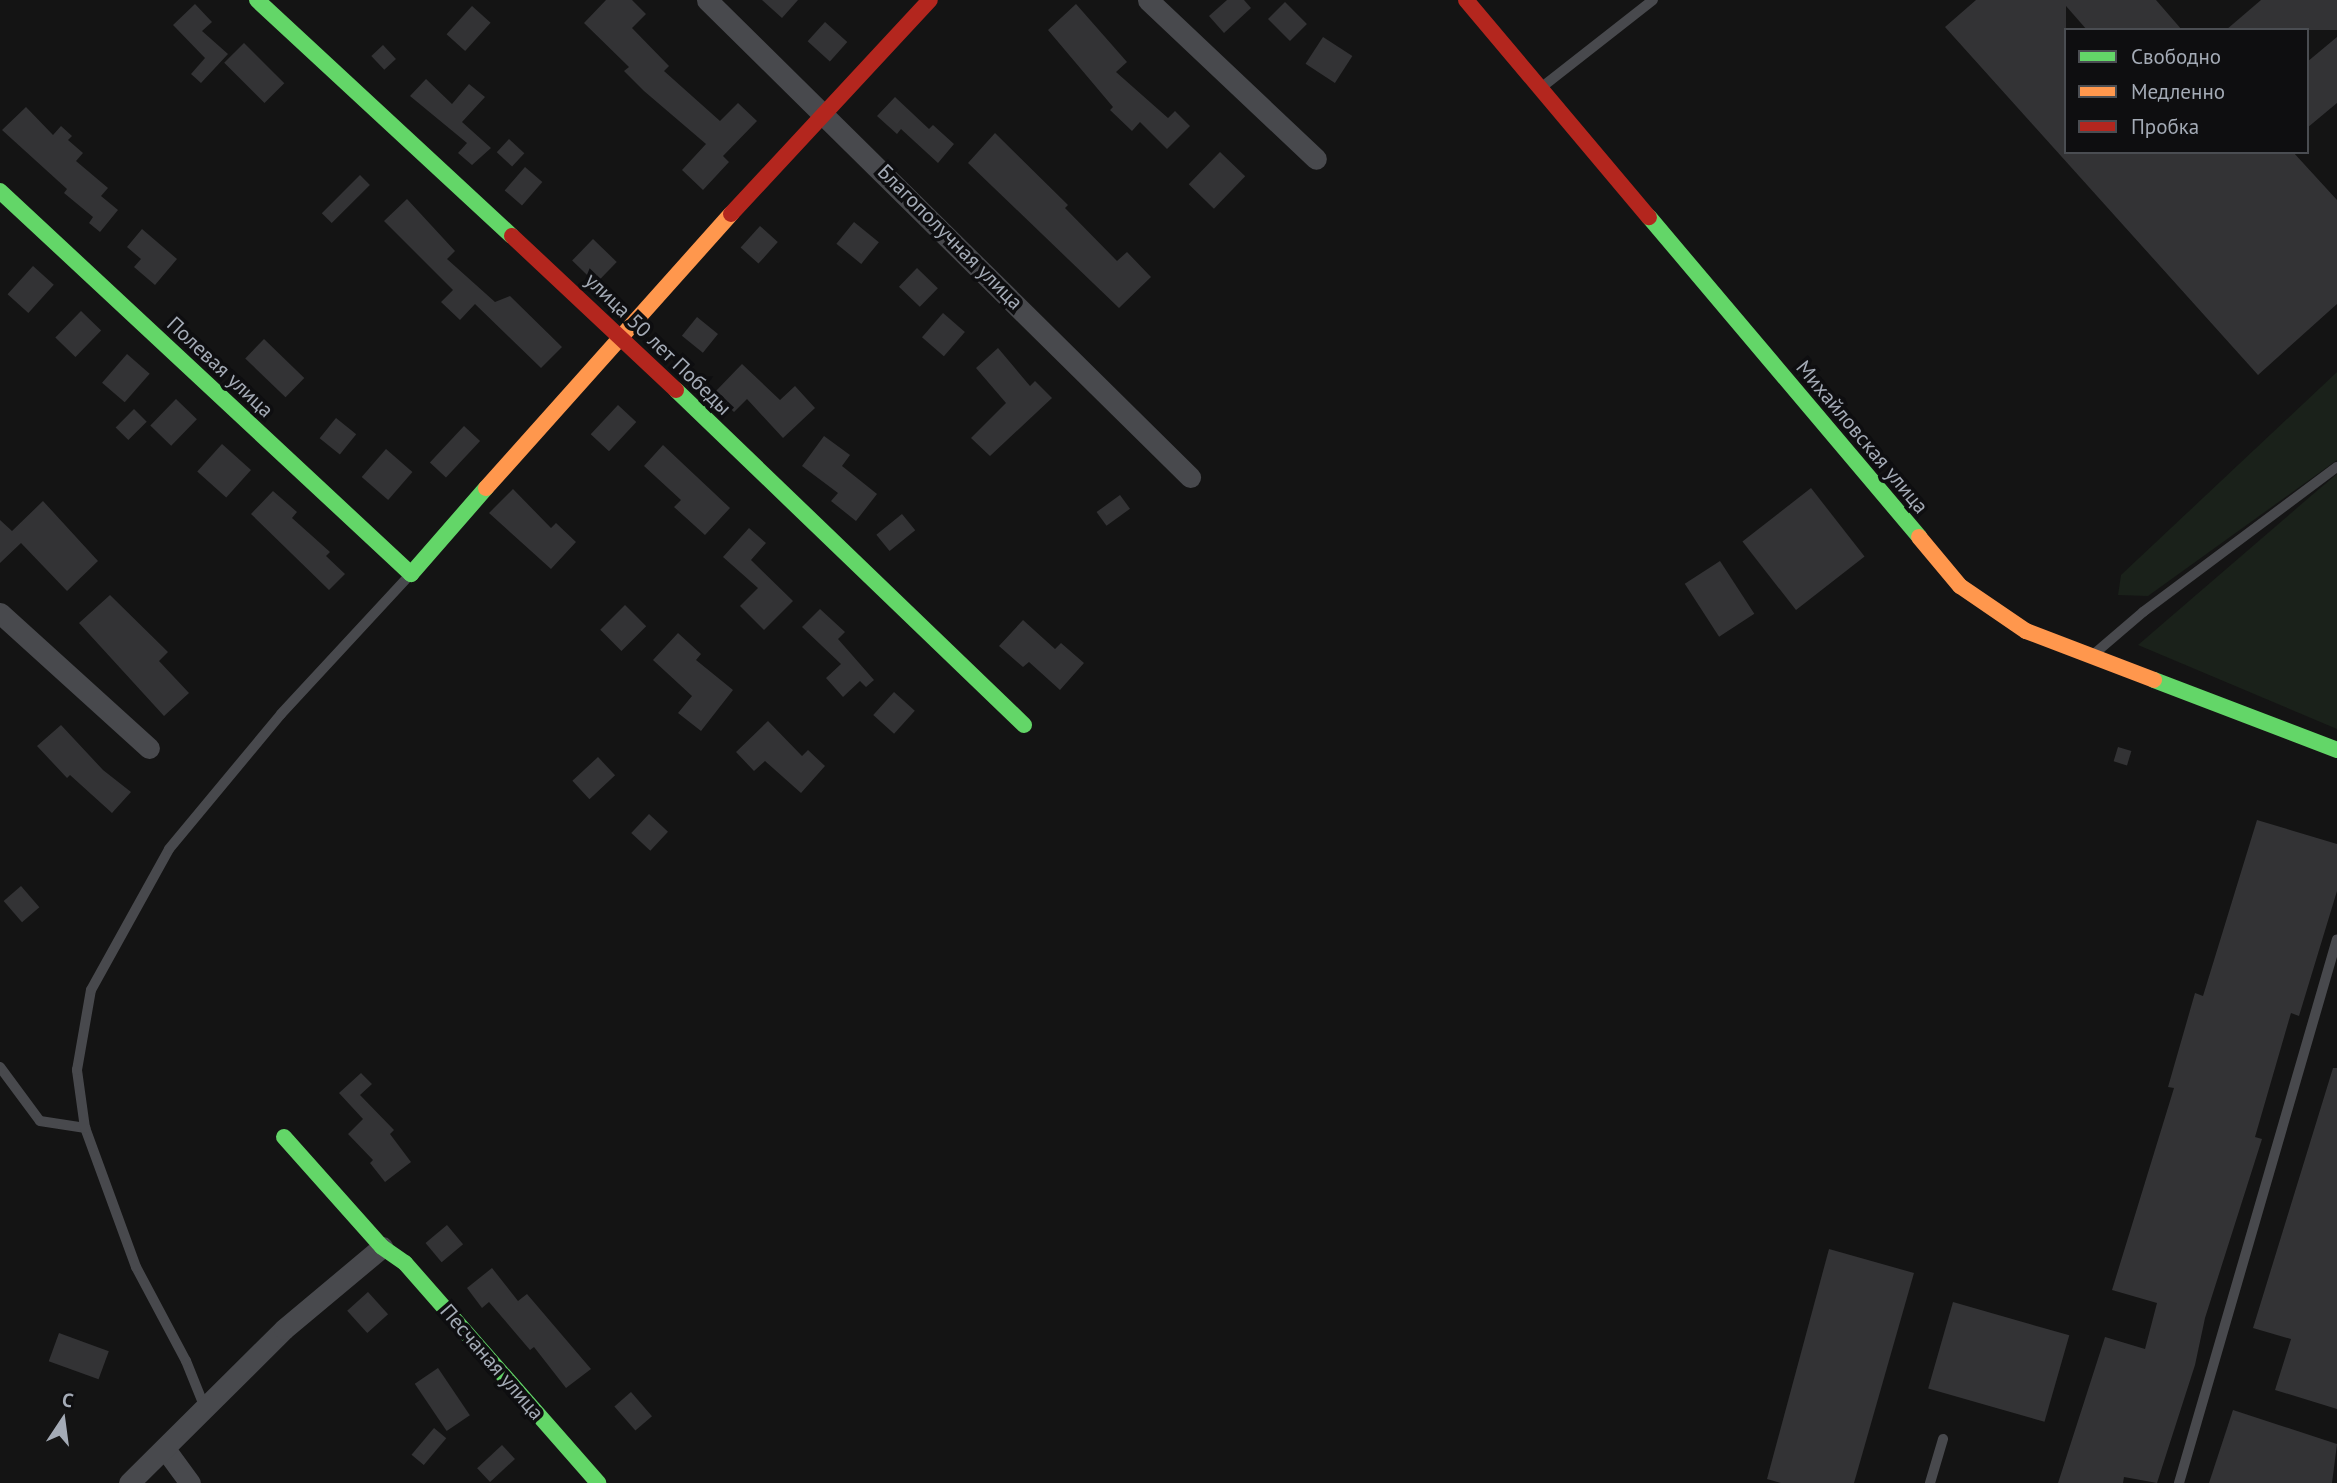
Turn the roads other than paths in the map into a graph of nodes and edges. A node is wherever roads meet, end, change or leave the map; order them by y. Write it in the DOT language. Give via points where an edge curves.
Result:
graph roads {
  1 [pos="257,0"];
  2 [pos="707,0"];
  3 [pos="930,0"];
  4 [pos="1148,0"];
  5 [pos="1466,0"];
  6 [pos="1653,0"];
  7 [pos="1540,88"];
  8 [pos="827,114"];
  9 [pos="1316,159"];
  10 [pos="0,191"];
  11 [pos="619,335"];
  12 [pos="2337,467"];
  13 [pos="1190,477"];
  14 [pos="411,574"];
  15 [pos="0,613"];
  16 [pos="2092,656"];
  17 [pos="1024,726"];
  18 [pos="149,748"];
  19 [pos="2337,750"];
  20 [pos="2337,939"];
  21 [pos="0,1067"];
  22 [pos="85,1128"];
  23 [pos="284,1137"];
  24 [pos="382,1247"];
  25 [pos="205,1408"];
  26 [pos="1943,1439"];
  27 [pos="165,1449"];
  28 [pos="129,1483"];
  29 [pos="190,1483"];
  30 [pos="598,1483"];
  31 [pos="1930,1483"];
  32 [pos="2179,1483"];
  1 -- 11 [label="street, улица 50 лет Победы"];
  2 -- 8 [label="street, Благополучная улица"];
  3 -- 8 [label="street"];
  4 -- 9 [label="street"];
  5 -- 7 [label="street, Михайловская улица"];
  6 -- 7 [label="lane"];
  7 -- 16 [label="street, Михайловская улица" via="1960,586 2026,631"];
  8 -- 11 [label="street"];
  8 -- 13 [label="street, Благополучная улица"];
  10 -- 14 [label="street, Полевая улица"];
  11 -- 14 [label="street"];
  11 -- 17 [label="street, улица 50 лет Победы"];
  12 -- 16 [label="lane" via="2143,612"];
  14 -- 22 [label="lane" via="281,714 169,849 91,990 77,1070"];
  15 -- 18 [label="street"];
  16 -- 19 [label="street, Михайловская улица"];
  20 -- 32 [label="lane"];
  21 -- 22 [label="lane" via="40,1121"];
  22 -- 25 [label="lane" via="136,1267 186,1361"];
  23 -- 24 [label="street, Песчаная улица"];
  24 -- 25 [label="street" via="284,1329"];
  24 -- 30 [label="street, Песчаная улица" via="405,1263"];
  25 -- 27 [label="street"];
  26 -- 31 [label="lane"];
  27 -- 28 [label="street"];
  27 -- 29 [label="street"];
}
